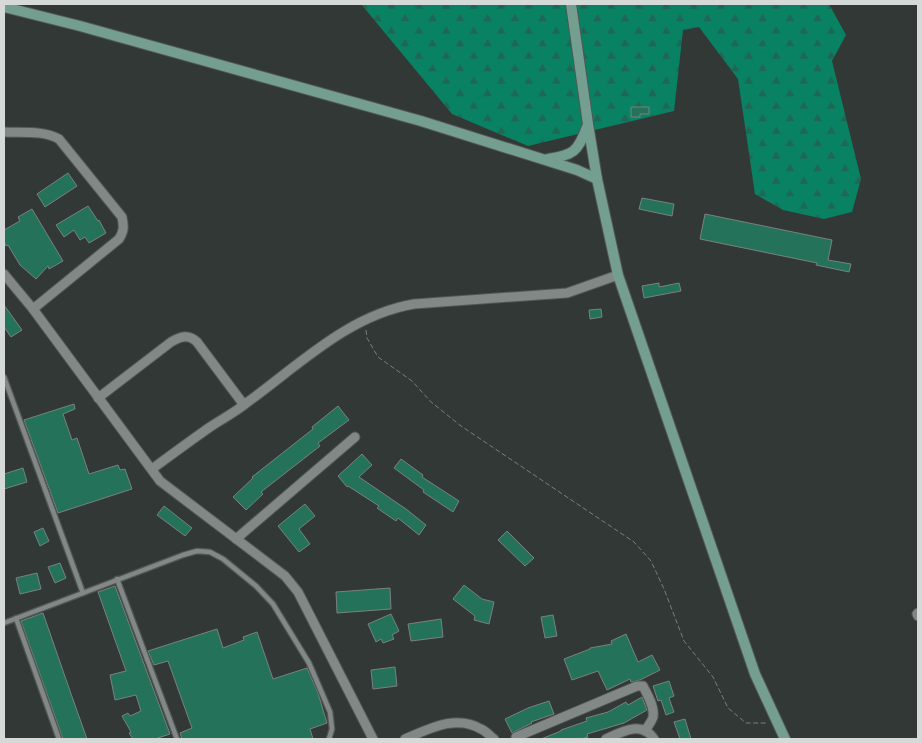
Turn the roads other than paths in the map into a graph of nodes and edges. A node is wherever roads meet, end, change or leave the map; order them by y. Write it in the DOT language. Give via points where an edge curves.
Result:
graph roads {
  1 [pos="571,4"];
  2 [pos="4,8"];
  3 [pos="588,124"];
  4 [pos="4,132"];
  5 [pos="544,160"];
  6 [pos="597,179"];
  7 [pos="4,274"];
  8 [pos="618,275"];
  9 [pos="33,309"];
  10 [pos="4,377"];
  11 [pos="98,398"];
  12 [pos="244,405"];
  13 [pos="356,437"];
  14 [pos="152,469"];
  15 [pos="236,539"];
  16 [pos="117,579"];
  17 [pos="83,593"];
  18 [pos="16,618"];
  19 [pos="4,623"];
  20 [pos="646,731"];
  21 [pos="516,737"];
  22 [pos="59,739"];
  23 [pos="177,739"];
  24 [pos="329,739"];
  25 [pos="372,739"];
  26 [pos="405,739"];
  27 [pos="494,739"];
  28 [pos="606,739"];
  29 [pos="654,739"];
  30 [pos="785,739"];
  1 -- 3 [label="street"];
  2 -- 5 [label="street" via="80,26 402,116"];
  3 -- 5 [label="street" via="580,145 574,151"];
  3 -- 6 [label="street"];
  4 -- 9 [label="street" via="44,133 59,139 122,217 124,225 119,239"];
  5 -- 6 [label="street"];
  6 -- 8 [label="street"];
  7 -- 9 [label="street"];
  8 -- 12 [label="street" via="567,293 394,308 328,341"];
  8 -- 30 [label="street" via="755,674"];
  9 -- 11 [label="street"];
  10 -- 17 [label="lane"];
  11 -- 12 [label="street" via="171,342 186,336 197,342"];
  11 -- 14 [label="street"];
  12 -- 14 [label="street"];
  13 -- 15 [label="street"];
  14 -- 15 [label="street" via="160,480"];
  15 -- 25 [label="street" via="285,576 298,592"];
  16 -- 17 [label="lane"];
  16 -- 23 [label="lane"];
  16 -- 24 [label="lane" via="197,551 210,552 224,559 273,604 309,663 330,712 332,729"];
  17 -- 18 [label="lane"];
  18 -- 19 [label="lane"];
  18 -- 22 [label="lane"];
  20 -- 21 [label="street" via="653,712 642,686 637,686"];
  20 -- 28 [label="street" via="636,728"];
  20 -- 29 [label="street"];
  26 -- 27 [label="street" via="444,724 465,722 482,729"];
}
